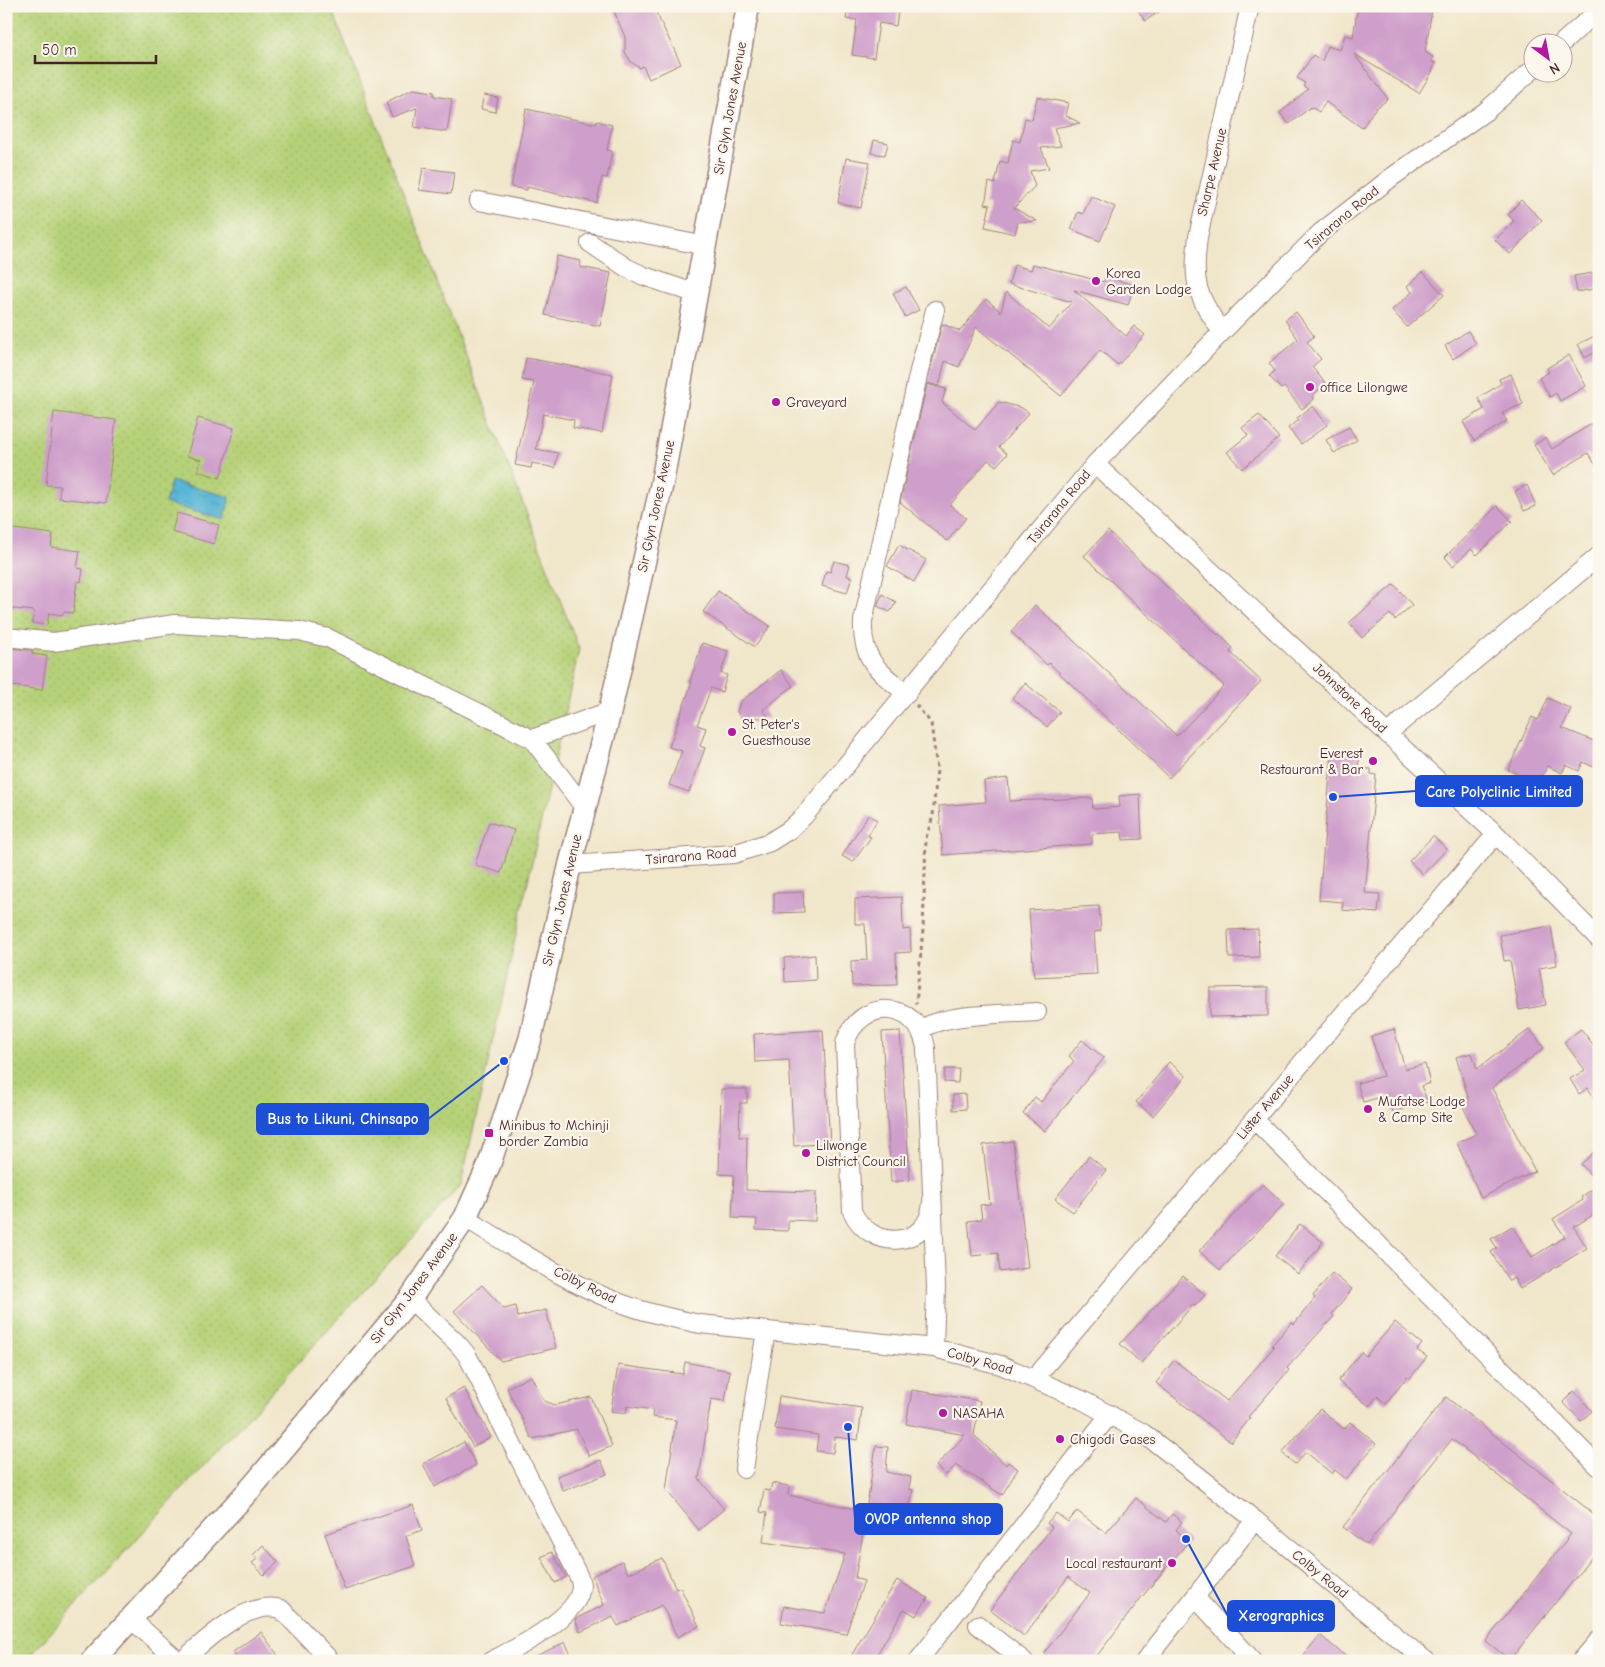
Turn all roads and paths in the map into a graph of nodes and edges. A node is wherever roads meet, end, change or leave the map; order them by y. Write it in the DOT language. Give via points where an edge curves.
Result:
graph roads {
  1 [pos="748,6"];
  2 [pos="1250,6"];
  3 [pos="1599,10"];
  4 [pos="1572,33"];
  5 [pos="1522,78"];
  6 [pos="479,201"];
  7 [pos="590,243"];
  8 [pos="706,246"];
  9 [pos="697,294"];
  10 [pos="935,310"];
  11 [pos="1222,332"];
  12 [pos="1095,464"];
  13 [pos="1599,556"];
  14 [pos="6,637"];
  15 [pos="907,694"];
  16 [pos="610,711"];
  17 [pos="1388,734"];
  18 [pos="532,739"];
  19 [pos="584,807"];
  20 [pos="1496,834"];
  21 [pos="570,865"];
  22 [pos="1599,939"];
  23 [pos="1037,1012"];
  24 [pos="918,1026"];
  25 [pos="1255,1120"];
  26 [pos="932,1202"];
  27 [pos="465,1218"];
  28 [pos="410,1298"];
  29 [pos="766,1331"];
  30 [pos="934,1348"];
  31 [pos="1034,1379"];
  32 [pos="1110,1414"];
  33 [pos="1599,1467"];
  34 [pos="744,1469"];
  35 [pos="1254,1520"];
  36 [pos="1195,1597"];
  37 [pos="131,1619"];
  38 [pos="978,1625"];
  39 [pos="1599,1640"];
  40 [pos="1153,1658"];
  41 [pos="92,1661"];
  42 [pos="331,1661"];
  43 [pos="491,1661"];
  44 [pos="918,1661"];
  45 [pos="1024,1661"];
  46 [pos="1253,1661"];
  47 [pos="1426,1661"];
  48 [pos="1581,1661"];
  1 -- 8 [label="main road, Sir Glyn Jones Avenue"];
  2 -- 11 [label="street, Sharpe Avenue" via="1194,263 1198,291"];
  3 -- 4 [label="street"];
  5 -- 11 [label="street, Tsirarana Road" via="1460,131 1392,177 1320,233"];
  6 -- 8 [label="street"];
  7 -- 9 [label="street" via="627,268"];
  8 -- 9 [label="main road, Sir Glyn Jones Avenue"];
  9 -- 16 [label="main road, Sir Glyn Jones Avenue" via="662,483"];
  10 -- 15 [label="street" via="918,371 863,621 865,649 871,661"];
  11 -- 12 [label="street, Tsirarana Road"];
  12 -- 15 [label="street, Tsirarana Road"];
  12 -- 17 [label="street, Johnstone Road"];
  13 -- 17 [label="street"];
  14 -- 18 [label="street" via="54,642 175,624 299,631 328,638"];
  15 -- 21 [label="street, Tsirarana Road" via="804,816 770,842 734,854"];
  15 -- 24 [label="path" via="931,724 937,769 933,816 926,838"];
  16 -- 18 [label="street"];
  16 -- 19 [label="main road, Sir Glyn Jones Avenue"];
  17 -- 20 [label="street, Johnstone Road"];
  18 -- 19 [label="street"];
  19 -- 21 [label="main road, Sir Glyn Jones Avenue"];
  20 -- 22 [label="street, Johnstone Road"];
  20 -- 25 [label="street, Lister Avenue"];
  21 -- 27 [label="main road, Sir Glyn Jones Avenue" via="530,1040 490,1164"];
  23 -- 24 [label="street" via="942,1019"];
  24 -- 26 [label="street" via="926,1048"];
  24 -- 26 [label="street" via="898,1012 878,1010 860,1018 848,1034 844,1053 850,1201 862,1228 888,1240 916,1232 928,1216"];
  25 -- 31 [label="street, Lister Avenue"];
  25 -- 33 [label="street"];
  26 -- 30 [label="street" via="936,1287"];
  27 -- 28 [label="main road, Sir Glyn Jones Avenue"];
  27 -- 29 [label="street, Colby Road" via="561,1274 615,1300 667,1318"];
  28 -- 37 [label="main road, Sir Glyn Jones Avenue" via="252,1487"];
  28 -- 43 [label="street" via="467,1356 574,1566 581,1586 577,1597 552,1626"];
  29 -- 30 [label="street, Colby Road"];
  29 -- 34 [label="street"];
  30 -- 31 [label="street, Colby Road" via="1001,1365"];
  31 -- 32 [label="street, Colby Road"];
  32 -- 35 [label="street, Colby Road" via="1143,1433"];
  32 -- 44 [label="street"];
  35 -- 36 [label="street"];
  35 -- 47 [label="street, Colby Road"];
  36 -- 40 [label="street"];
  36 -- 46 [label="street"];
  37 -- 41 [label="main road, Sir Glyn Jones Avenue"];
  37 -- 42 [label="street" via="177,1660 184,1659 232,1621 271,1606 281,1609"];
  38 -- 45 [label="street"];
  39 -- 48 [label="street"];
}
